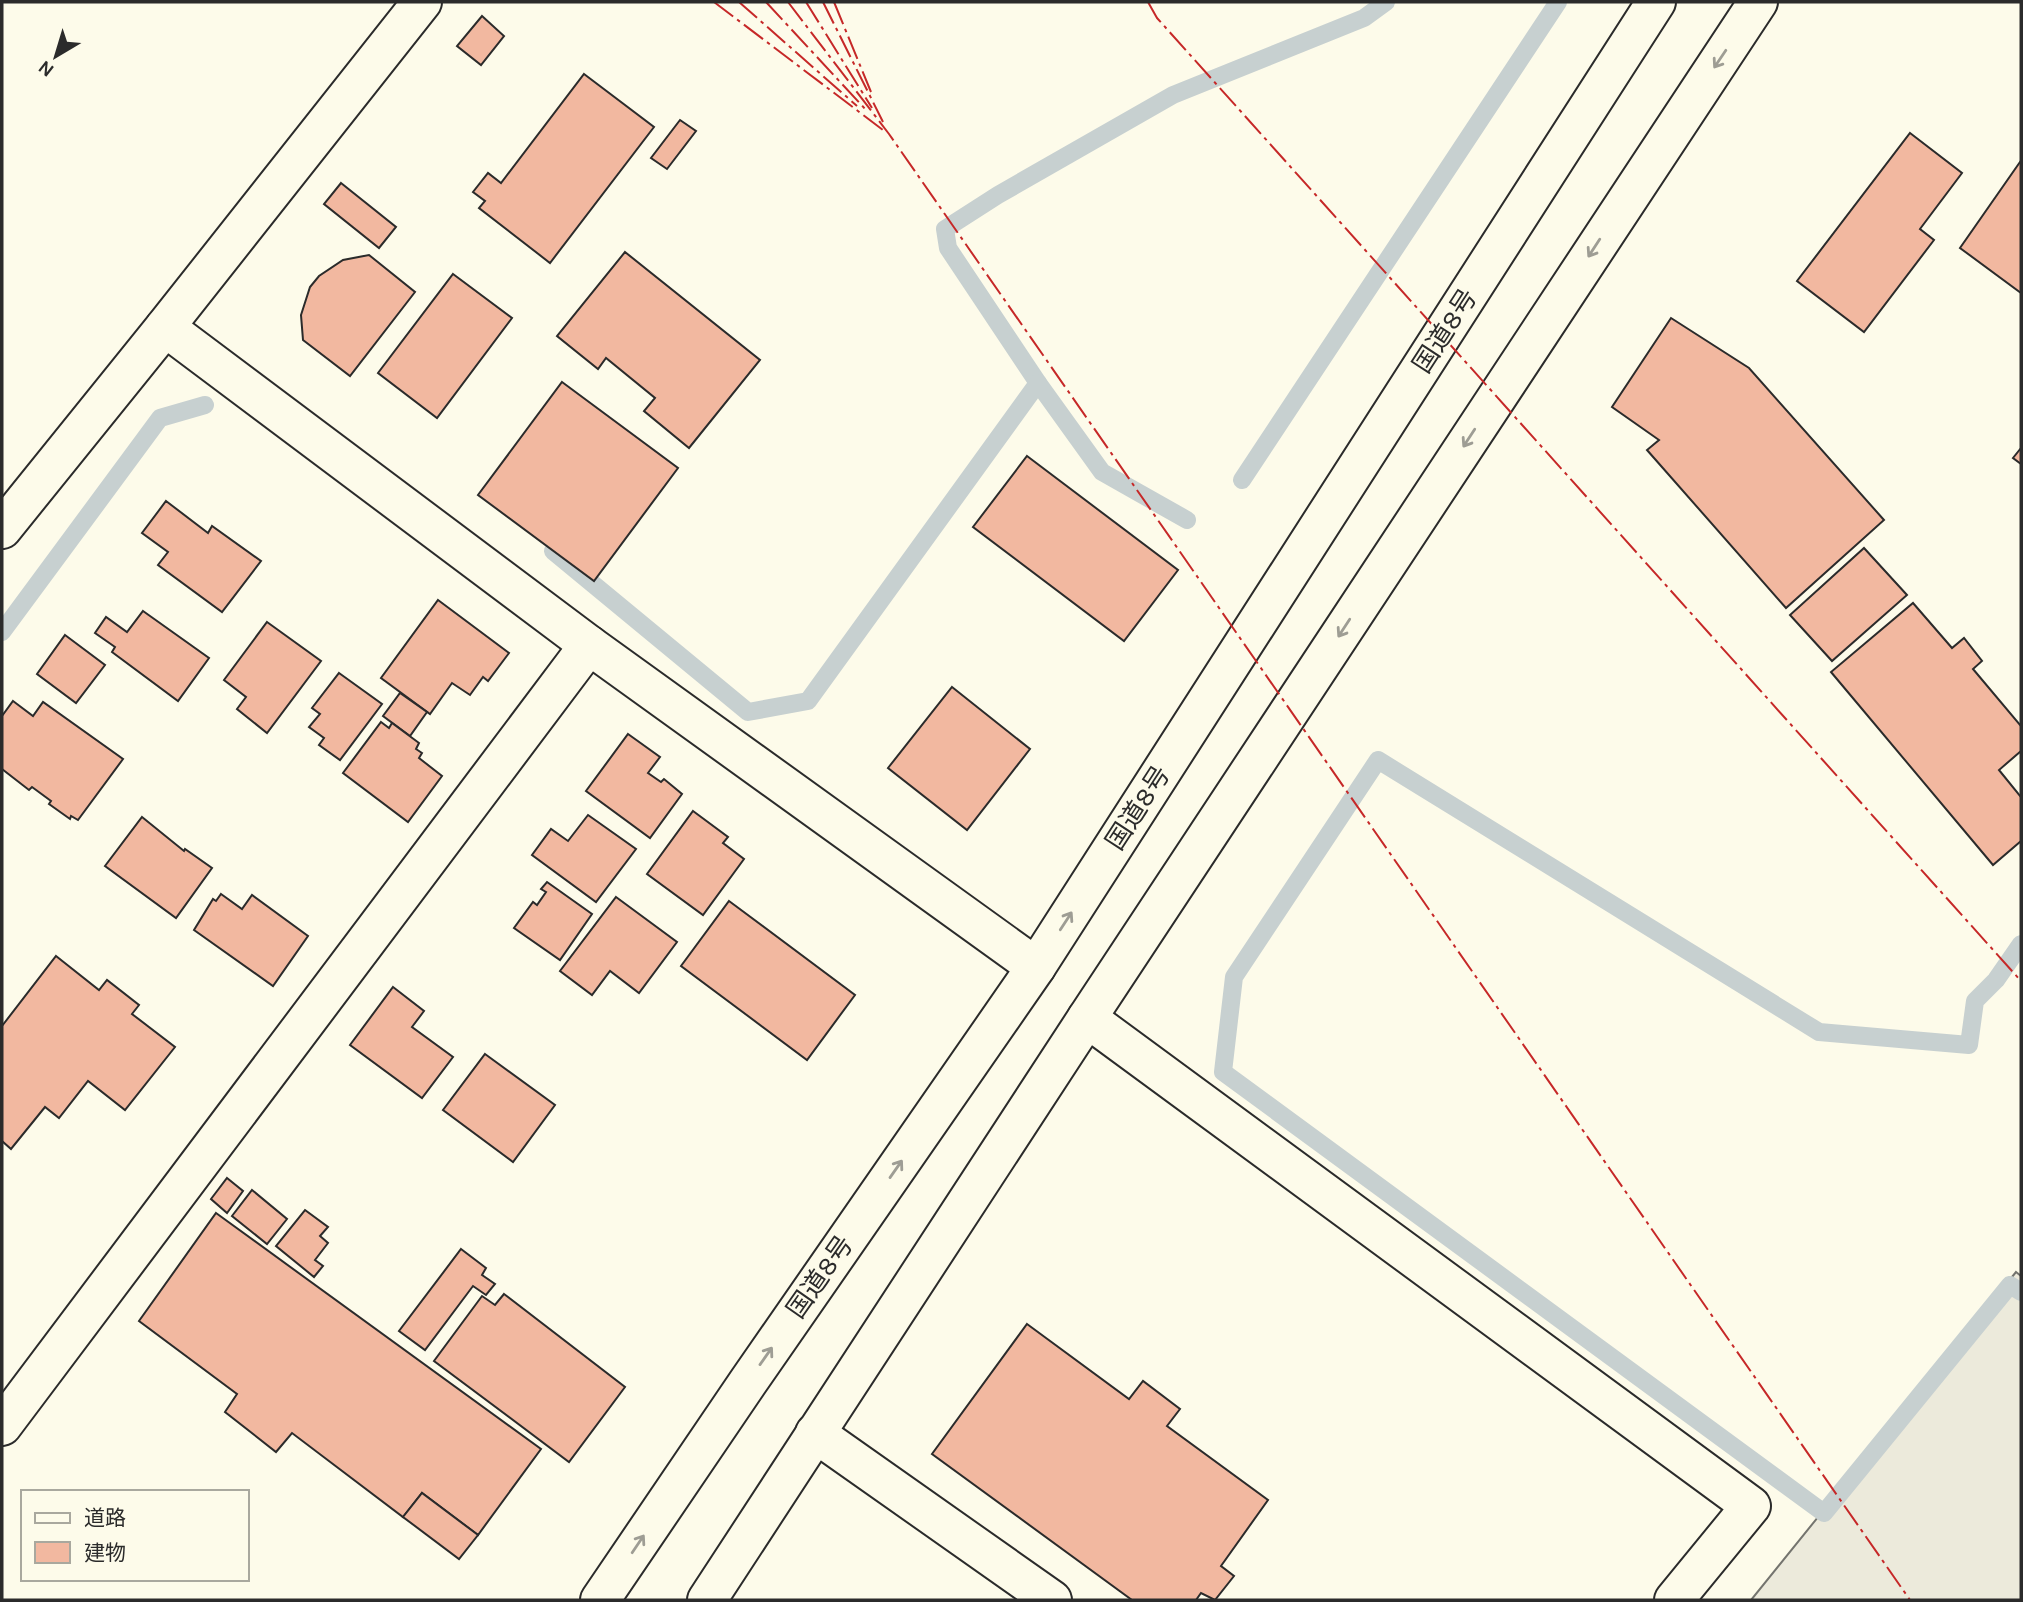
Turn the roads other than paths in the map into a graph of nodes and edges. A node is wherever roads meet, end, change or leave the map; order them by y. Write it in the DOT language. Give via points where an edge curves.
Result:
graph roads {
  1 [pos="422,2"];
  2 [pos="1656,2"];
  3 [pos="1758,2"];
  4 [pos="165,327"];
  5 [pos="2,529"];
  6 [pos="589,645"];
  7 [pos="1036,967"];
  8 [pos="1087,1018"];
  9 [pos="2,1426"];
  10 [pos="815,1433"];
  11 [pos="600,1600"];
  12 [pos="706,1600"];
  13 [pos="1052,1600"];
  14 [pos="1674,1600"];
  1 -- 4 [label="main road"];
  7 -- 2 [label="main road, 国道8号, one-way"];
  3 -- 8 [label="main road, one-way"];
  4 -- 5 [label="main road"];
  4 -- 6 [label="main road"];
  6 -- 7 [label="main road"];
  6 -- 9 [label="main road"];
  11 -- 7 [label="main road, 国道8号, one-way"];
  8 -- 10 [label="main road"];
  8 -- 14 [label="main road" via="1751,1506"];
  10 -- 12 [label="main road"];
  10 -- 13 [label="main road"];
}
